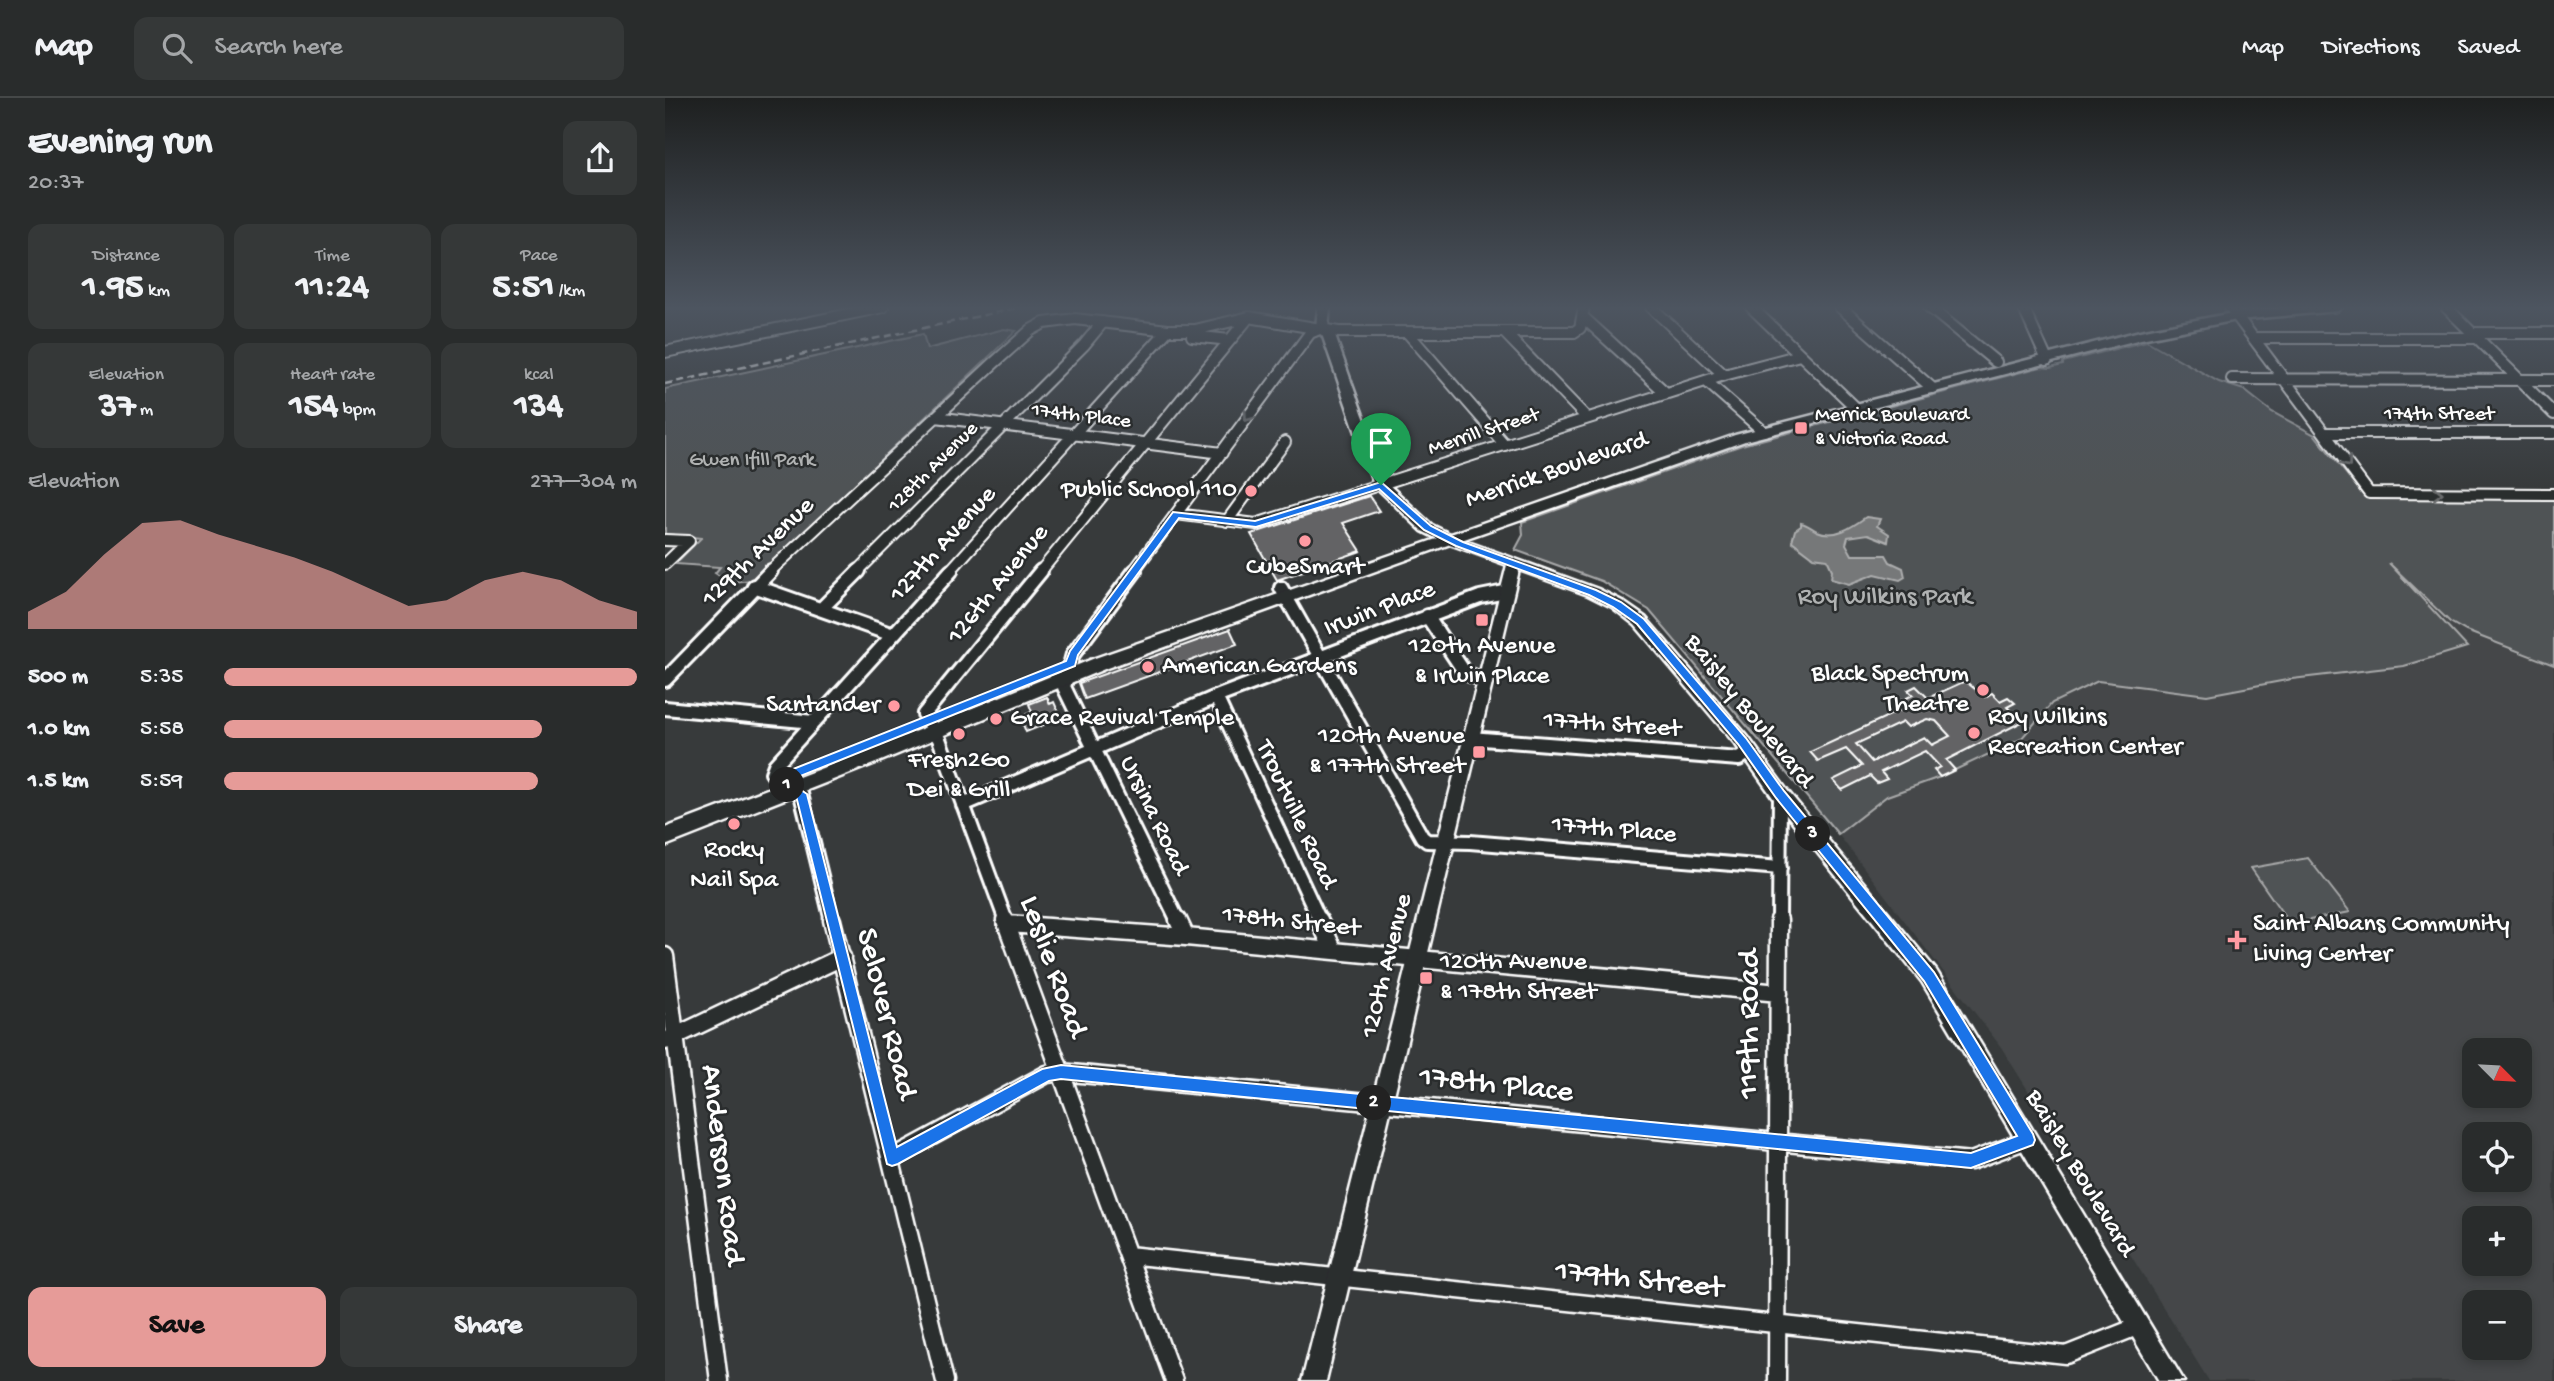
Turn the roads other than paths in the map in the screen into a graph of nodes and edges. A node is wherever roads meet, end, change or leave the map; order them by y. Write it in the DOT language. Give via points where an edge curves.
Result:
graph roads {
  1 [pos="991,367"];
  2 [pos="1062,367"];
  3 [pos="1135,367"];
  4 [pos="1208,367"];
  5 [pos="1285,367"];
  6 [pos="1340,367"];
  7 [pos="1438,367"];
  8 [pos="1538,367"];
  9 [pos="1638,367"];
  10 [pos="1715,367"];
  11 [pos="1755,367"];
  12 [pos="1812,367"];
  13 [pos="1908,367"];
  14 [pos="1982,367"];
  15 [pos="1999,367"];
  16 [pos="2275,367"];
  17 [pos="2507,367"];
  18 [pos="1724,375"];
  19 [pos="2232,379"];
  20 [pos="2284,379"];
  21 [pos="2519,379"];
  22 [pos="2554,380"];
  23 [pos="1706,381"];
  24 [pos="1928,385"];
  25 [pos="1667,393"];
  26 [pos="1851,404"];
  27 [pos="2554,414"];
  28 [pos="936,417"];
  29 [pos="1587,418"];
  30 [pos="1004,426"];
  31 [pos="1759,428"];
  32 [pos="2325,433"];
  33 [pos="2554,433"];
  34 [pos="1075,434"];
  35 [pos="1285,442"];
  36 [pos="1145,443"];
  37 [pos="1505,444"];
  38 [pos="1222,453"];
  39 [pos="1381,485"];
  40 [pos="2554,494"];
  41 [pos="1176,514"];
  42 [pos="1227,521"];
  43 [pos="1443,536"];
  44 [pos="665,540"];
  45 [pos="1514,563"];
  46 [pos="665,564"];
  47 [pos="754,586"];
  48 [pos="1505,592"];
  49 [pos="1284,593"];
  50 [pos="821,609"];
  51 [pos="1427,616"];
  52 [pos="893,635"];
  53 [pos="1320,656"];
  54 [pos="1069,670"];
  55 [pos="665,680"];
  56 [pos="1484,680"];
  57 [pos="1216,697"];
  58 [pos="665,708"];
  59 [pos="814,722"];
  60 [pos="931,726"];
  61 [pos="1470,738"];
  62 [pos="1094,748"];
  63 [pos="1749,752"];
  64 [pos="785,784"];
  65 [pos="1780,794"];
  66 [pos="963,805"];
  67 [pos="665,822"];
  68 [pos="665,836"];
  69 [pos="1445,843"];
  70 [pos="1780,868"];
  71 [pos="1007,924"];
  72 [pos="1186,937"];
  73 [pos="1334,951"];
  74 [pos="665,956"];
  75 [pos="842,957"];
  76 [pos="1416,960"];
  77 [pos="1779,993"];
  78 [pos="670,1038"];
  79 [pos="1061,1072"];
  80 [pos="1382,1103"];
  81 [pos="2027,1140"];
  82 [pos="1779,1143"];
  83 [pos="892,1158"];
  84 [pos="1128,1255"];
  85 [pos="1339,1278"];
  86 [pos="2139,1326"];
  87 [pos="1777,1327"];
  88 [pos="719,1381"];
  89 [pos="945,1381"];
  90 [pos="1174,1381"];
  91 [pos="1314,1381"];
  92 [pos="1777,1381"];
  93 [pos="2172,1381"];
  1 -- 28 [label="street, 129th Avenue"];
  2 -- 30 [label="street, 128th Avenue"];
  3 -- 34 [label="street, 127th Avenue"];
  4 -- 36 [label="street, 126th Avenue"];
  5 -- 38 [label="street, one-way"];
  6 -- 39 [label="main road, Baisley Boulevard"];
  7 -- 37 [label="street"];
  8 -- 29 [label="street"];
  9 -- 25 [label="street"];
  10 -- 18 [label="street"];
  11 -- 18 [label="street, Merrill Street"];
  12 -- 26 [label="street"];
  13 -- 24 [label="street"];
  14 -- 24 [label="main road, Merrick Boulevard"];
  15 -- 24 [label="main road, Merrick Boulevard"];
  16 -- 20 [label="street"];
  17 -- 21 [label="street"];
  18 -- 23 [label="street, Merrill Street"];
  19 -- 20 [label="street"];
  20 -- 21 [label="street"];
  20 -- 32 [label="street"];
  21 -- 22 [label="street"];
  21 -- 27 [label="street"];
  23 -- 25 [label="street, Merrill Street"];
  23 -- 31 [label="street"];
  24 -- 26 [label="main road, Merrick Boulevard"];
  25 -- 29 [label="street, Merrill Street"];
  26 -- 31 [label="main road, Merrick Boulevard"];
  28 -- 30 [label="street, 174th Place"];
  28 -- 47 [label="street, 129th Avenue"];
  29 -- 37 [label="street, Merrill Street"];
  30 -- 34 [label="street, 174th Place"];
  30 -- 50 [label="street, 128th Avenue"];
  31 -- 43 [label="main road, Merrick Boulevard"];
  32 -- 33 [label="street, 174th Street"];
  32 -- 40 [label="street, one-way" via="2369,493"];
  34 -- 36 [label="street, 174th Place"];
  34 -- 52 [label="street, 127th Avenue"];
  35 -- 42 [label="street"];
  36 -- 38 [label="street, 174th Place"];
  36 -- 60 [label="street, 126th Avenue" via="929,706 924,714"];
  37 -- 39 [label="street, Merrill Street"];
  38 -- 41 [label="street"];
  39 -- 42 [label="street, Merrill Street" via="1256,524"];
  39 -- 43 [label="main road, Baisley Boulevard" via="1419,521"];
  41 -- 42 [label="street, Merrill Street"];
  41 -- 54 [label="street" via="1073,654"];
  43 -- 45 [label="street, Baisley Boulevard"];
  43 -- 49 [label="main road, Merrick Boulevard"];
  44 -- 46 [label="street" via="689,541"];
  45 -- 48 [label="street, 120th Avenue"];
  45 -- 63 [label="street, Baisley Boulevard" via="1593,592 1640,621"];
  47 -- 50 [label="street"];
  47 -- 55 [label="street, 129th Avenue"];
  48 -- 51 [label="street, Irwin Place"];
  48 -- 56 [label="street, 120th Avenue"];
  49 -- 53 [label="street"];
  49 -- 54 [label="main road, Merrick Boulevard"];
  50 -- 52 [label="street"];
  51 -- 53 [label="street, Irwin Place"];
  51 -- 56 [label="street" via="1465,673"];
  52 -- 59 [label="street, 127th Avenue"];
  53 -- 57 [label="street, Irwin Place"];
  53 -- 69 [label="street" via="1422,837"];
  54 -- 60 [label="main road, Merrick Boulevard"];
  54 -- 62 [label="street, Ursina Road" via="1064,687"];
  56 -- 61 [label="street, 120th Avenue"];
  57 -- 62 [label="street, Irwin Place"];
  57 -- 73 [label="street, Troutville Road"];
  58 -- 59 [label="street"];
  59 -- 64 [label="street, 127th Avenue" via="775,765 772,773"];
  60 -- 64 [label="main road, Merrick Boulevard"];
  60 -- 66 [label="street, Leslie Road"];
  61 -- 63 [label="street, 177th Street" via="1739,759"];
  61 -- 69 [label="street, 120th Avenue"];
  62 -- 66 [label="street, Irwin Place"];
  62 -- 72 [label="street, Ursina Road"];
  63 -- 65 [label="street, Baisley Boulevard"];
  64 -- 67 [label="main road, Merrick Boulevard"];
  64 -- 68 [label="main road, Merrick Boulevard"];
  64 -- 75 [label="street, Selover Road" via="801,794"];
  65 -- 70 [label="street, 119th Road"];
  65 -- 81 [label="street, Baisley Boulevard" via="1929,976"];
  66 -- 71 [label="street, Leslie Road"];
  69 -- 70 [label="street, 177th Place"];
  69 -- 76 [label="street, 120th Avenue"];
  70 -- 77 [label="street, 119th Road"];
  71 -- 72 [label="street, 178th Street"];
  71 -- 79 [label="street, Leslie Road"];
  72 -- 73 [label="street, 178th Street"];
  73 -- 76 [label="street, 178th Street"];
  74 -- 78 [label="street, Anderson Road"];
  75 -- 78 [label="street"];
  75 -- 83 [label="street, Selover Road"];
  76 -- 77 [label="street, 178th Street"];
  76 -- 80 [label="street, 120th Avenue"];
  77 -- 82 [label="street, 119th Road"];
  78 -- 88 [label="street, Anderson Road"];
  79 -- 80 [label="street, 178th Place"];
  79 -- 83 [label="street, 178th Place" via="1047,1074"];
  79 -- 84 [label="street, Leslie Road"];
  80 -- 82 [label="street, 178th Place"];
  80 -- 85 [label="street, 120th Avenue"];
  81 -- 82 [label="street, 178th Place" via="1971,1161"];
  81 -- 86 [label="street, Baisley Boulevard"];
  82 -- 87 [label="street, 119th Road"];
  83 -- 89 [label="street, Selover Road"];
  84 -- 85 [label="street, 179th Street"];
  84 -- 90 [label="street, Leslie Road"];
  85 -- 87 [label="street, 179th Street"];
  85 -- 91 [label="street, 120th Avenue"];
  86 -- 87 [label="street, 179th Street" via="2066,1355"];
  86 -- 93 [label="street, Baisley Boulevard"];
  87 -- 92 [label="street, 119th Road"];
}
